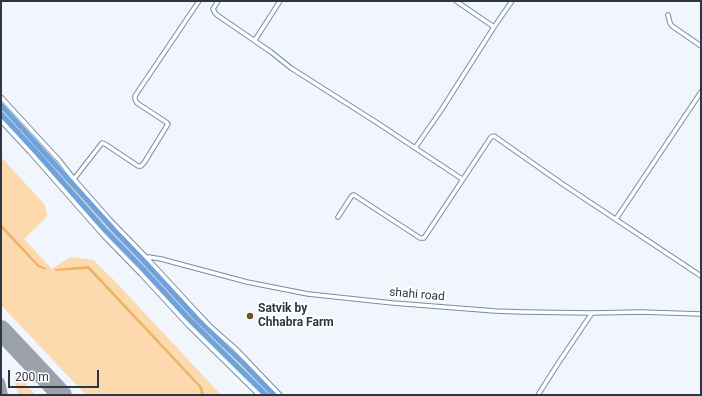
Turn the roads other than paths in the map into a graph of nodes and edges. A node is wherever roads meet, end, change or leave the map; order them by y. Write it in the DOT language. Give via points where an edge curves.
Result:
graph roads {
  1 [pos="198,1"];
  2 [pos="218,1"];
  3 [pos="280,1"];
  4 [pos="456,1"];
  5 [pos="512,1"];
  6 [pos="668,15"];
  7 [pos="494,27"];
  8 [pos="255,40"];
  9 [pos="701,46"];
  10 [pos="701,92"];
  11 [pos="1,96"];
  12 [pos="1,105"];
  13 [pos="1,114"];
  14 [pos="1,121"];
  15 [pos="415,148"];
  16 [pos="74,179"];
  17 [pos="462,179"];
  18 [pos="338,217"];
  19 [pos="616,220"];
  20 [pos="145,259"];
  21 [pos="139,264"];
  22 [pos="701,276"];
  23 [pos="592,314"];
  24 [pos="701,314"];
  25 [pos="259,395"];
  26 [pos="266,395"];
  27 [pos="274,395"];
  28 [pos="280,395"];
  29 [pos="538,395"];
  1 -- 16 [label="street" via="135,96 137,103 168,124 142,166 102,143"];
  2 -- 8 [label="street" via="213,9 214,13"];
  3 -- 8 [label="street"];
  4 -- 7 [label="street"];
  5 -- 7 [label="street"];
  6 -- 9 [label="street" via="672,26"];
  7 -- 15 [label="street"];
  8 -- 15 [label="street" via="286,65"];
  10 -- 19 [label="street"];
  11 -- 16 [label="street"];
  12 -- 20 [label="highway" via="116,232"];
  13 -- 21 [label="highway" via="100,225"];
  14 -- 25 [label="street" via="103,235 185,322"];
  15 -- 17 [label="street"];
  16 -- 20 [label="street"];
  17 -- 18 [label="street" via="422,239 354,195"];
  17 -- 19 [label="street" via="494,136"];
  19 -- 22 [label="street"];
  20 -- 21 [label="street"];
  20 -- 23 [label="street, shahi road" via="162,259 272,288 326,297 495,311"];
  20 -- 27 [label="highway" via="198,320"];
  20 -- 28 [label="street"];
  21 -- 26 [label="highway" via="194,324"];
  23 -- 24 [label="street, shahi road"];
  23 -- 29 [label="street"];
}
